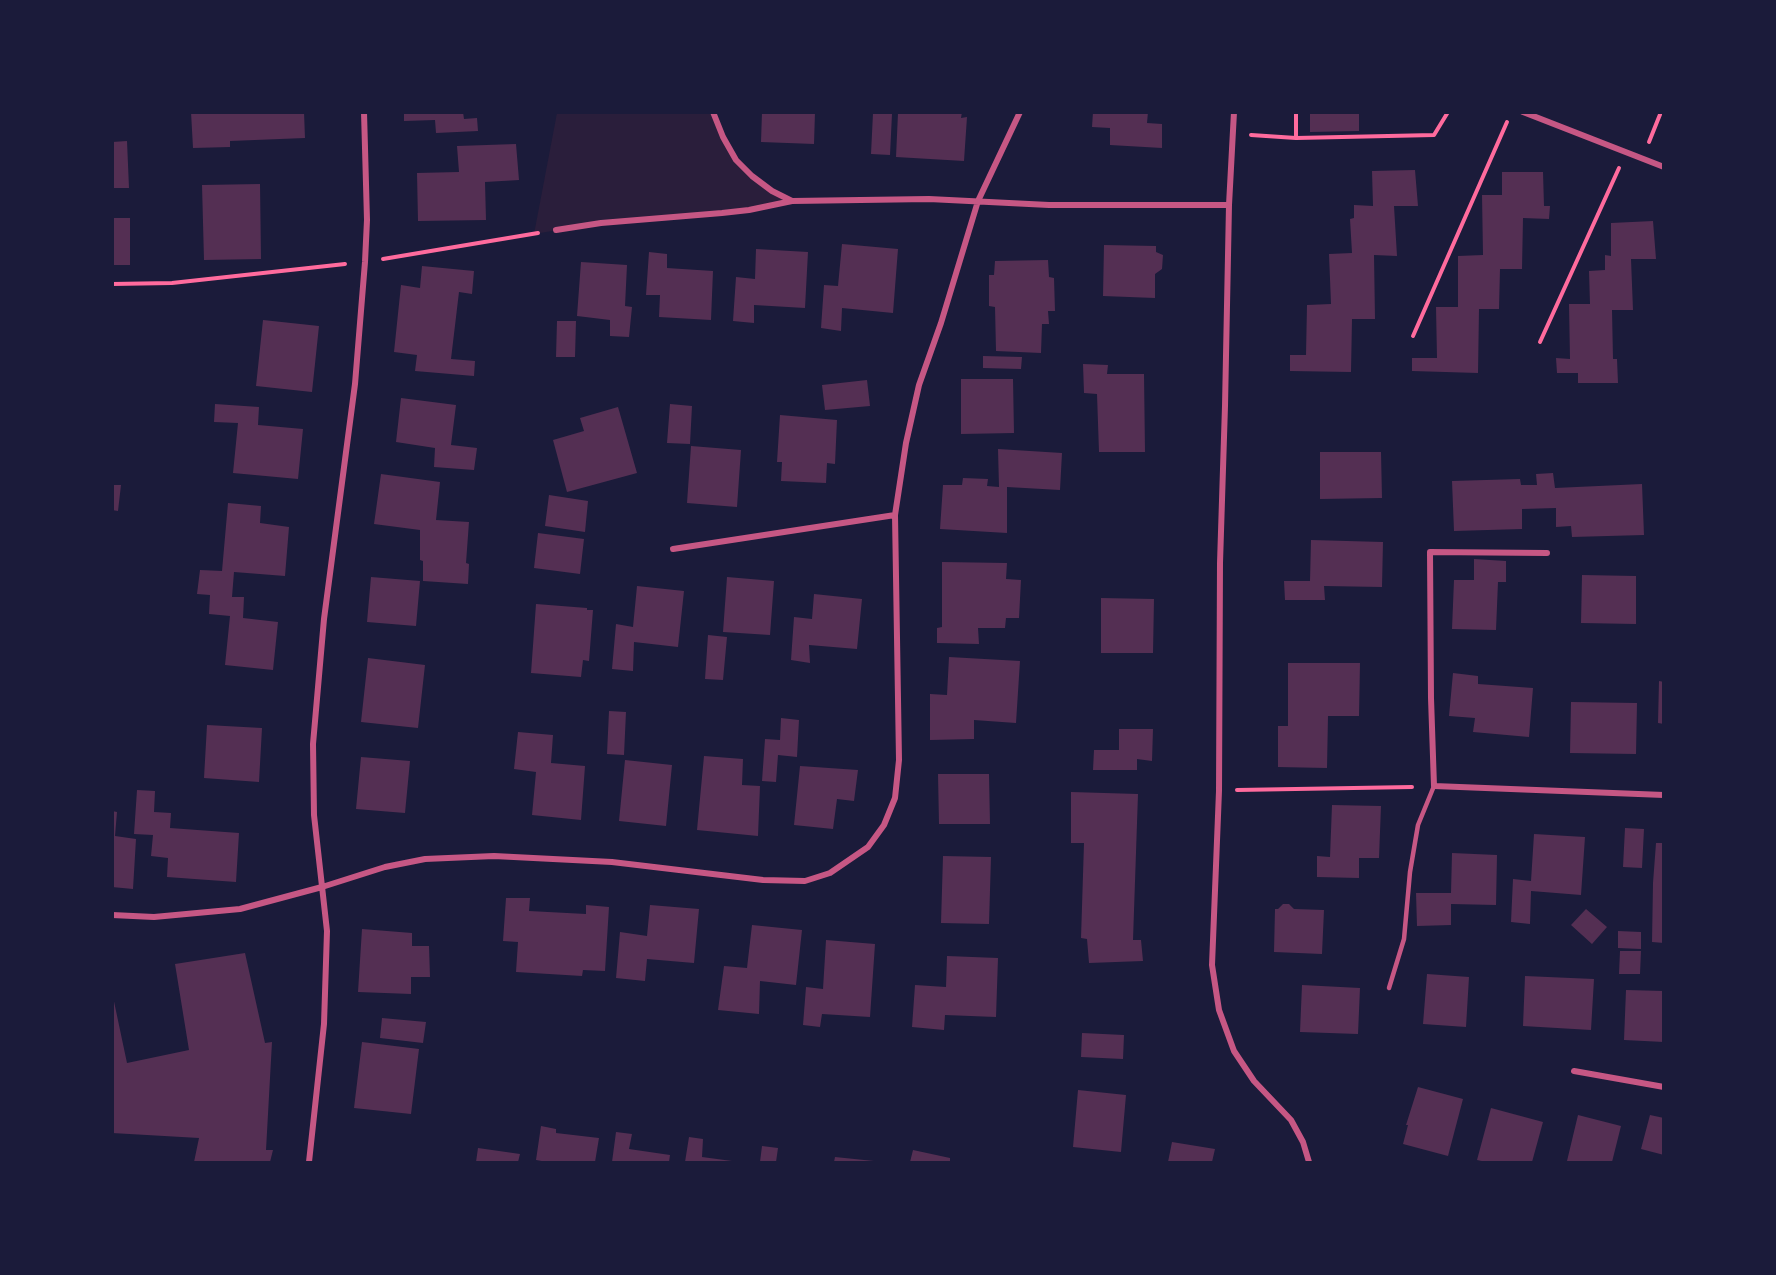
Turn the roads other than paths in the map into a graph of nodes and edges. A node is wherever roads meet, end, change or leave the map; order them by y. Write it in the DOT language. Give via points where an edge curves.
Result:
graph roads {
  1 [pos="364,112"];
  2 [pos="713,112"];
  3 [pos="1020,112"];
  4 [pos="1234,112"];
  5 [pos="1523,112"];
  6 [pos="1664,167"];
  7 [pos="792,201"];
  8 [pos="978,201"];
  9 [pos="1229,205"];
  10 [pos="556,230"];
  11 [pos="896,515"];
  12 [pos="673,549"];
  13 [pos="1547,553"];
  14 [pos="1434,786"];
  15 [pos="1664,795"];
  16 [pos="322,887"];
  17 [pos="112,915"];
  18 [pos="1389,988"];
  19 [pos="1574,1071"];
  20 [pos="1664,1087"];
  21 [pos="309,1162"];
  22 [pos="1309,1162"];
  1 -- 16 [label="street" via="366,262 313,744 314,815"];
  2 -- 7 [label="street" via="736,160 771,190"];
  3 -- 8 [label="street"];
  4 -- 9 [label="street"];
  5 -- 6 [label="street"];
  7 -- 8 [label="street"];
  7 -- 10 [label="street" via="749,210"];
  8 -- 9 [label="street" via="1049,206"];
  8 -- 11 [label="street" via="919,385"];
  9 -- 22 [label="street" via="1219,790 1212,965 1219,1010 1234,1051 1254,1081 1291,1120"];
  11 -- 12 [label="street"];
  11 -- 16 [label="street" via="899,760 895,798 884,825 868,847 849,861 830,873 804,880 763,880 612,862 494,856 425,859"];
  13 -- 14 [label="street" via="1430,552"];
  14 -- 15 [label="street"];
  14 -- 18 [label="lane" via="1418,825 1404,939"];
  16 -- 17 [label="street" via="240,909 154,917"];
  16 -- 21 [label="street" via="327,931 324,1024"];
  19 -- 20 [label="street"];
}
